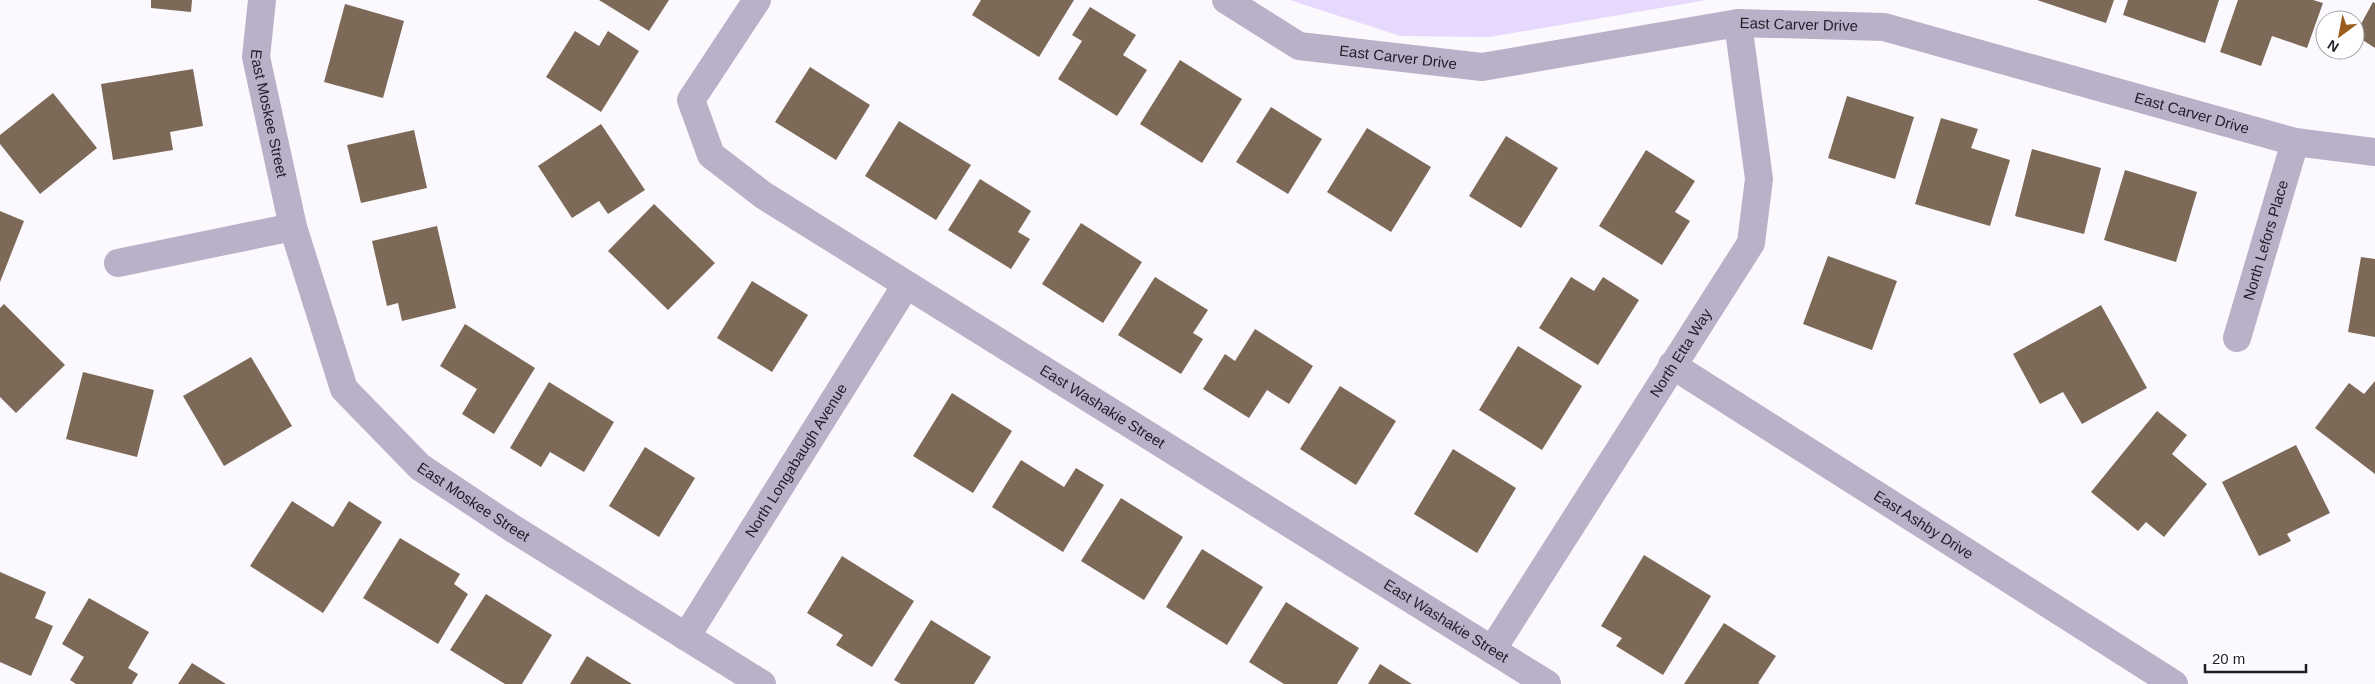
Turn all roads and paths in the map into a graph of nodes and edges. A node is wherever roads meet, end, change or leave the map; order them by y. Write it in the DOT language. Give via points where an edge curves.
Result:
graph roads {
  1 [pos="262,0"];
  2 [pos="757,0"];
  3 [pos="1226,0"];
  4 [pos="1738,23"];
  5 [pos="2295,142"];
  6 [pos="2375,152"];
  7 [pos="293,227"];
  8 [pos="118,263"];
  9 [pos="906,284"];
  10 [pos="2237,338"];
  11 [pos="1672,365"];
  12 [pos="686,637"];
  13 [pos="1492,650"];
  14 [pos="762,684"];
  15 [pos="1547,684"];
  16 [pos="2174,684"];
  1 -- 7 [label="street, East Moskee Street" via="256,57"];
  2 -- 9 [label="street, East Washakie Street" via="691,100 711,155 763,195"];
  3 -- 4 [label="street, East Carver Drive" via="1299,46 1482,67"];
  4 -- 5 [label="street, East Carver Drive" via="1884,27"];
  4 -- 11 [label="street, North Etta Way" via="1758,179 1751,243"];
  5 -- 6 [label="street, East Carver Drive"];
  5 -- 10 [label="street, North Lefors Place"];
  7 -- 8 [label="street"];
  7 -- 12 [label="street, East Moskee Street" via="344,388 365,410 420,467"];
  9 -- 12 [label="street, North Longabaugh Avenue"];
  9 -- 13 [label="street, East Washakie Street"];
  11 -- 13 [label="street, North Etta Way"];
  11 -- 16 [label="street, East Ashby Drive"];
  12 -- 14 [label="street, East Moskee Street"];
  13 -- 15 [label="street, East Washakie Street"];
}
